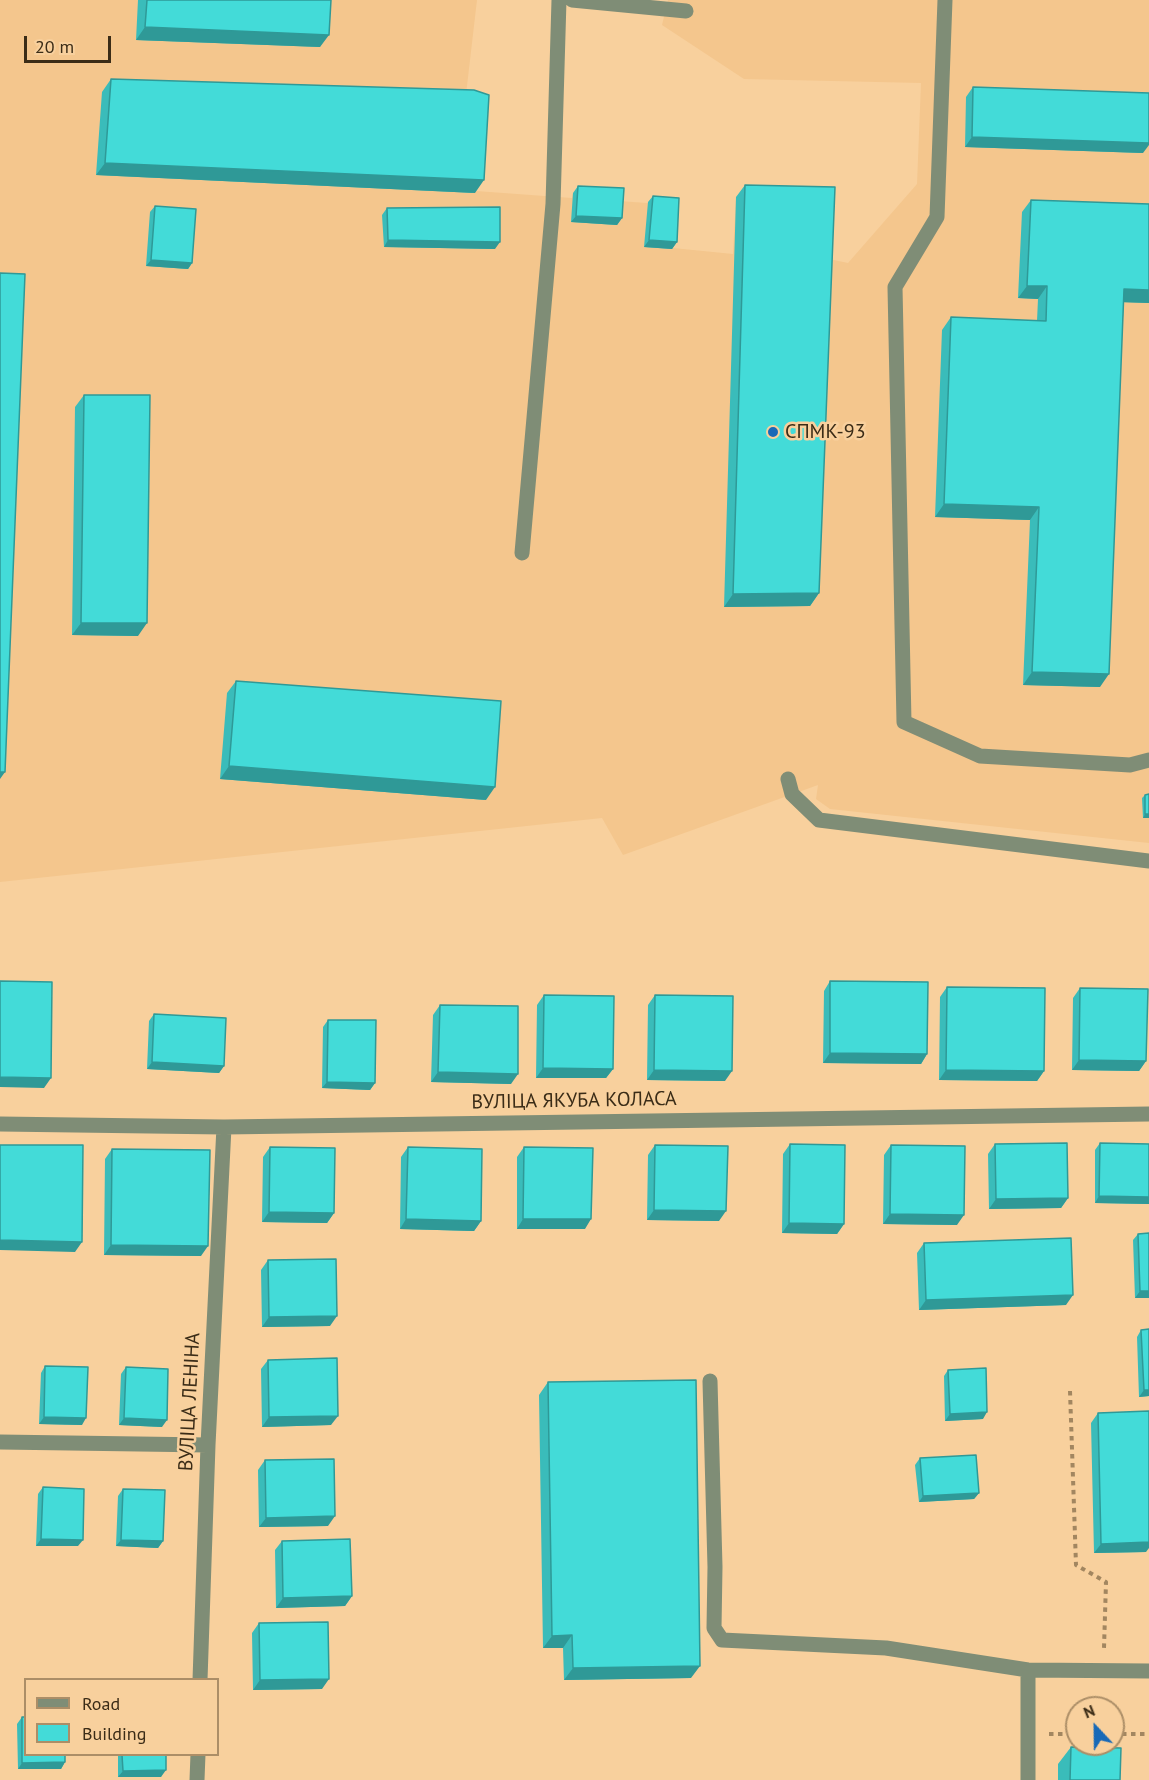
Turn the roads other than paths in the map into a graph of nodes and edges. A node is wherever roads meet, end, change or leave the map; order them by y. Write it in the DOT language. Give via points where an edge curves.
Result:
graph roads {
  1 [pos="560,0"];
  2 [pos="572,0"];
  3 [pos="945,0"];
  4 [pos="686,11"];
  5 [pos="522,553"];
  6 [pos="1149,760"];
  7 [pos="788,779"];
  8 [pos="1149,861"];
  9 [pos="1149,1114"];
  10 [pos="0,1124"];
  11 [pos="224,1127"];
  12 [pos="710,1381"];
  13 [pos="0,1442"];
  14 [pos="208,1445"];
  15 [pos="1028,1670"];
  16 [pos="1149,1671"];
  17 [pos="200,1678"];
  18 [pos="198,1756"];
  19 [pos="197,1780"];
  20 [pos="1028,1780"];
  1 -- 5 [label="street" via="553,204"];
  2 -- 4 [label="street"];
  3 -- 6 [label="street" via="937,217 895,287 904,722 980,756 1130,765"];
  7 -- 8 [label="street" via="792,794 819,820"];
  9 -- 11 [label="street, ВУЛІЦА ЯКУБА КОЛАСА"];
  10 -- 11 [label="street, ВУЛІЦА ЯКУБА КОЛАСА"];
  11 -- 14 [label="street, ВУЛІЦА ЛЕНІНА"];
  12 -- 15 [label="street" via="714,1628 722,1640 886,1648"];
  13 -- 14 [label="street"];
  14 -- 17 [label="street, ВУЛІЦА ЛЕНІНА"];
  15 -- 16 [label="street"];
  15 -- 20 [label="street"];
  18 -- 19 [label="street"];
}
